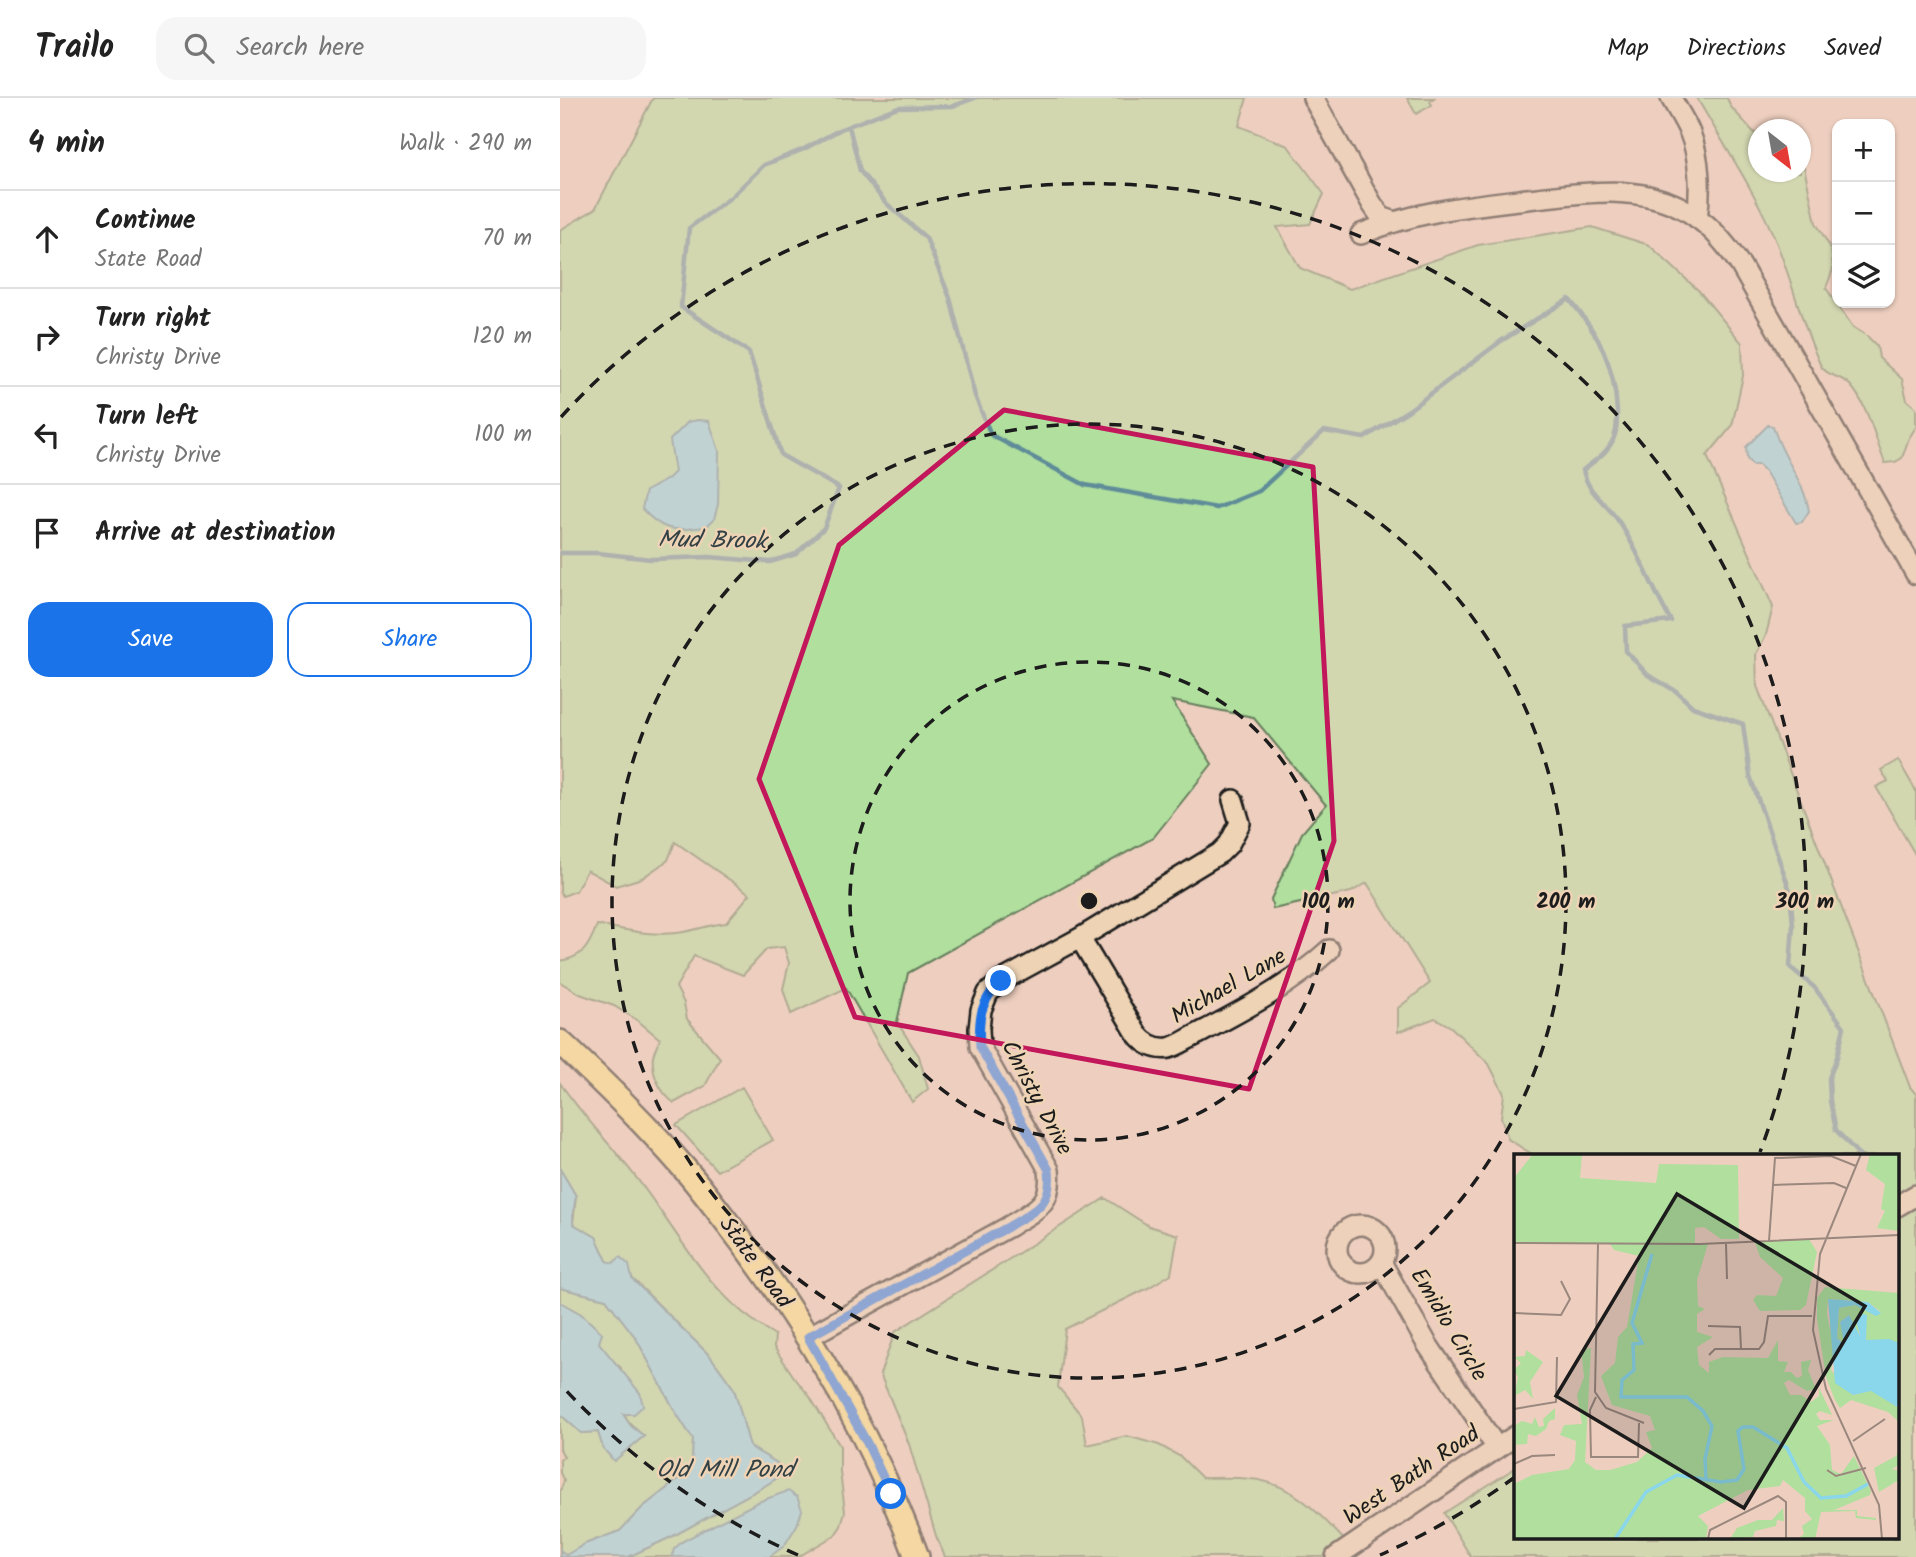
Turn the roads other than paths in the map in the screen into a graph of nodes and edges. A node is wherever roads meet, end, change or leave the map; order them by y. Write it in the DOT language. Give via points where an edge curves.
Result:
graph roads {
  1 [pos="1313,98"];
  2 [pos="1671,98"];
  3 [pos="1697,218"];
  4 [pos="1392,221"];
  5 [pos="1360,234"];
  6 [pos="1916,574"];
  7 [pos="1233,800"];
  8 [pos="1080,938"];
  9 [pos="1329,950"];
  10 [pos="560,1042"];
  11 [pos="1916,1195"];
  12 [pos="1898,1205"];
  13 [pos="1381,1262"];
  14 [pos="808,1337"];
  15 [pos="1514,1437"];
  16 [pos="1497,1448"];
  17 [pos="917,1557"];
  18 [pos="1336,1557"];
  1 -- 4 [label="street" via="1372,204"];
  2 -- 3 [label="street" via="1694,148"];
  3 -- 4 [label="street" via="1679,206 1643,194 1609,191 1434,211"];
  3 -- 6 [label="street" via="1724,241 1741,266"];
  4 -- 5 [label="street"];
  7 -- 8 [label="street, Christy Drive" via="1240,823 1230,844"];
  8 -- 9 [label="street, Michael Lane" via="1145,1044 1171,1048 1303,974"];
  8 -- 14 [label="street, Christy Drive" via="1001,981 988,993 981,1010 980,1047 1049,1170 1047,1199 1008,1227"];
  10 -- 14 [label="main road, State Road" via="685,1169 759,1264"];
  11 -- 12 [label="street"];
  13 -- 16 [label="street, Emidio Circle" via="1426,1344"];
  14 -- 17 [label="main road, State Road" via="867,1443"];
  15 -- 16 [label="street, West Bath Road"];
  16 -- 18 [label="street, West Bath Road"];
}
